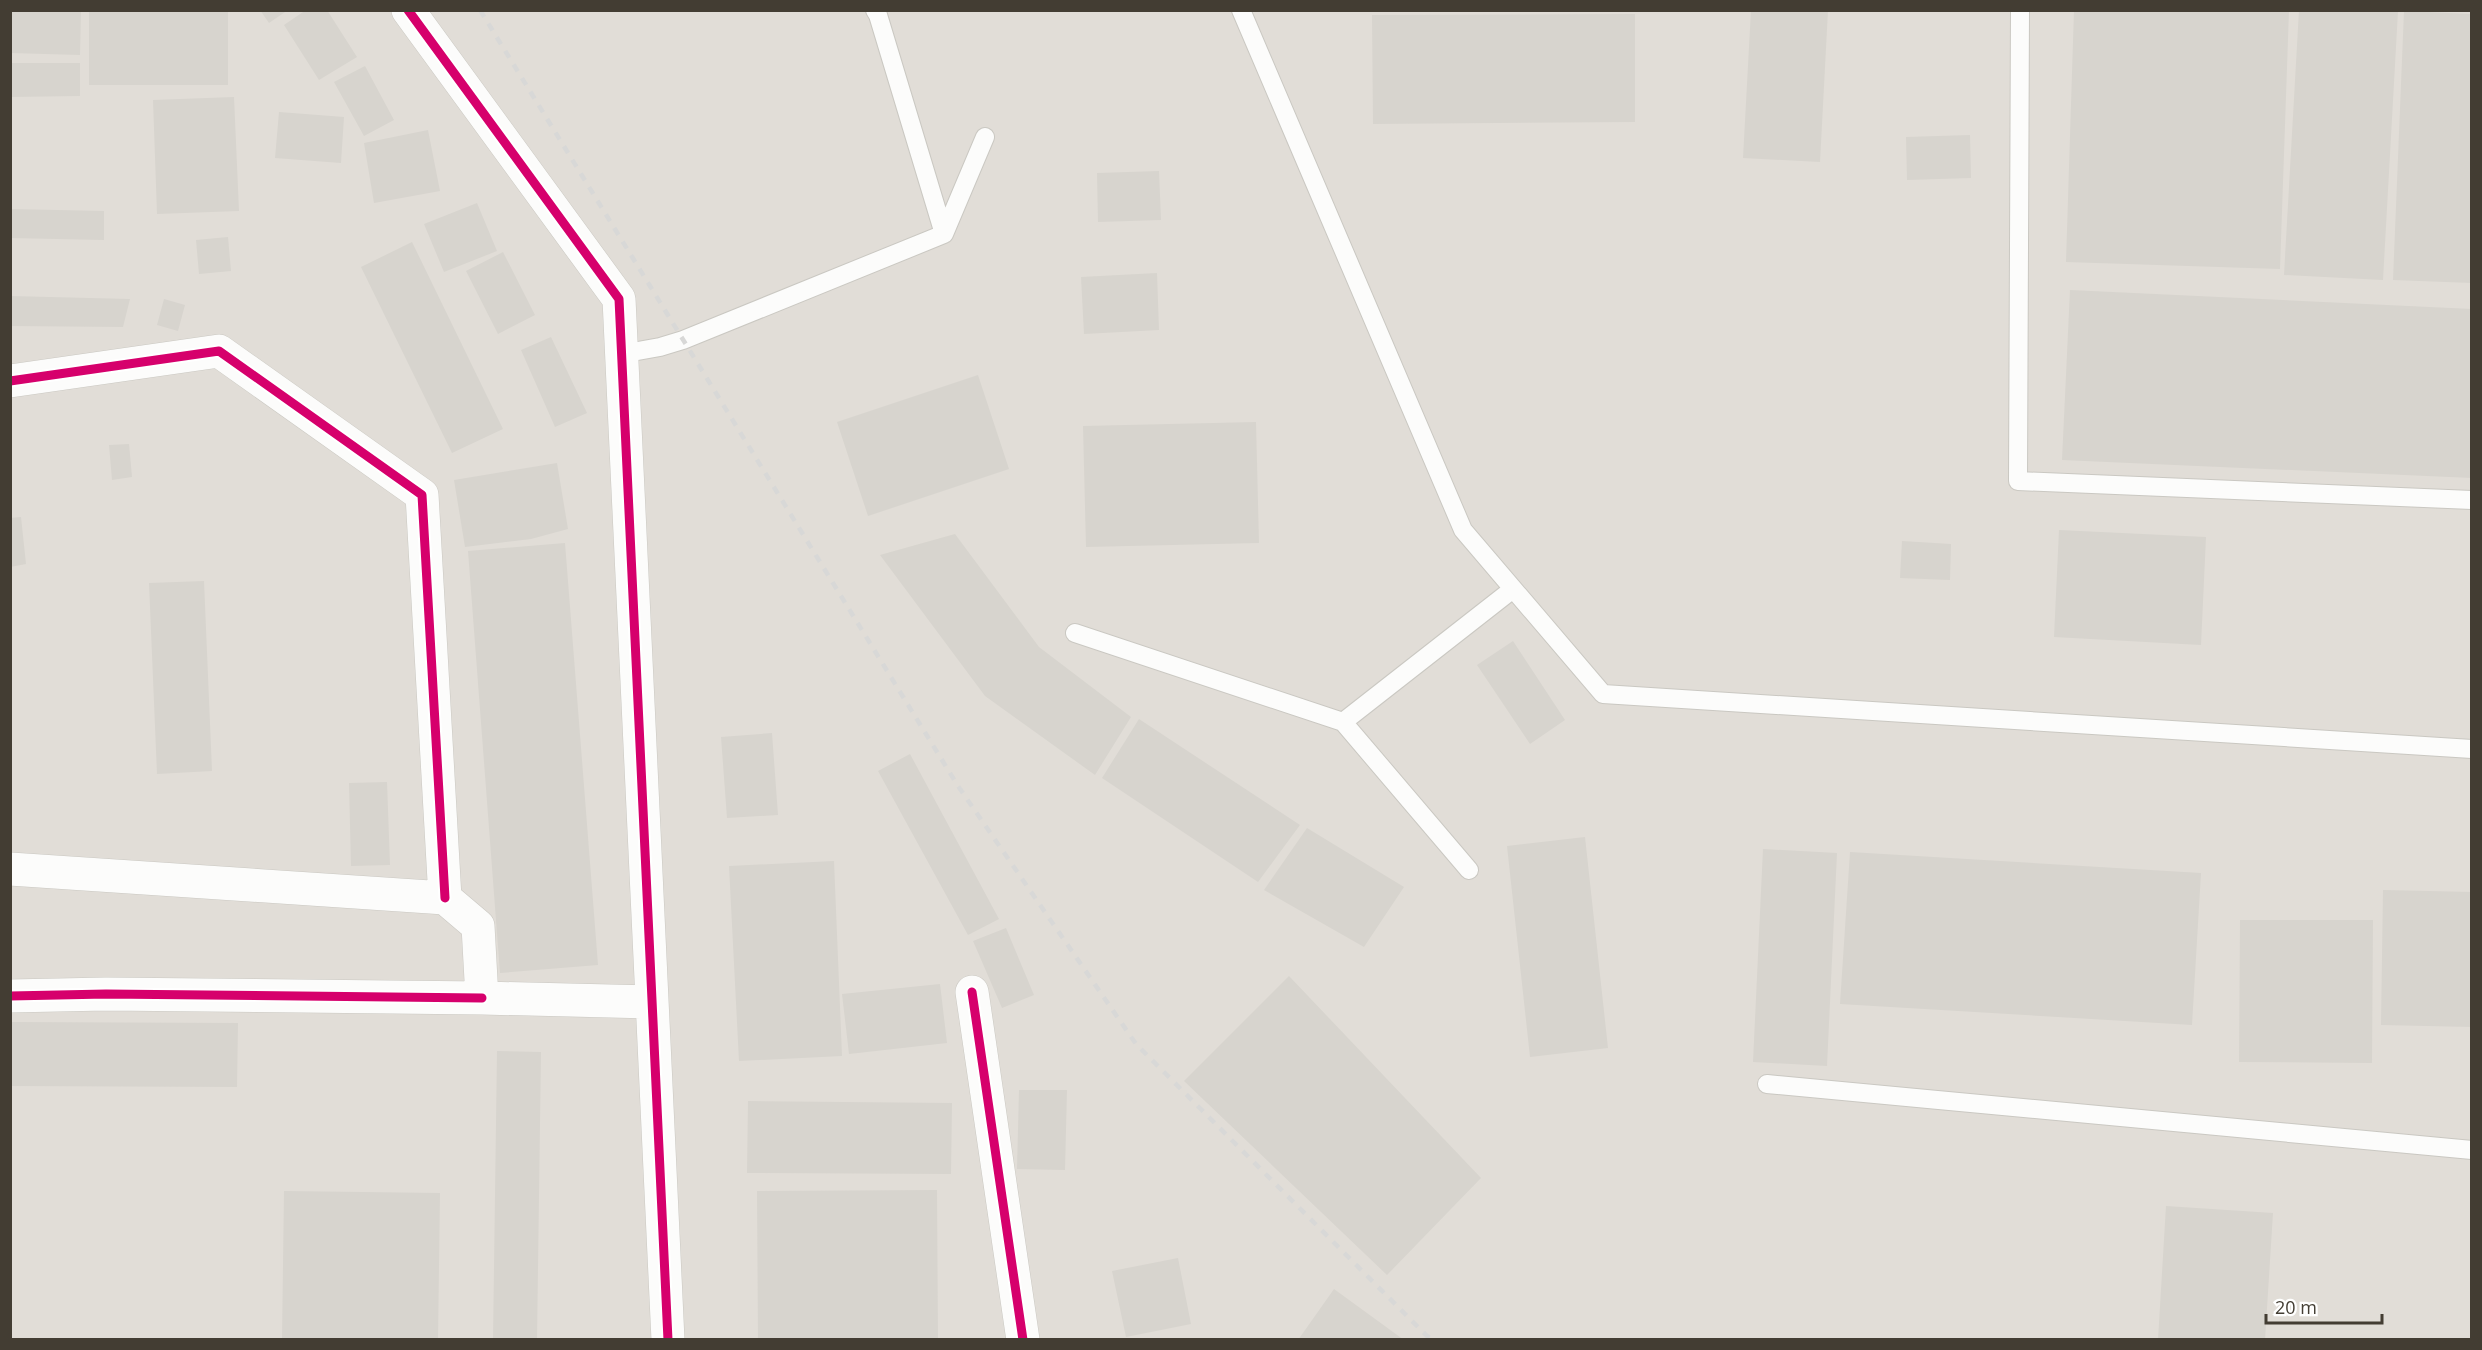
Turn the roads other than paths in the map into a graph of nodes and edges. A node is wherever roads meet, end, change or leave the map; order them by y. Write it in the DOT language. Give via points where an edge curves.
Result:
graph roads {
  1 [pos="408,10"];
  2 [pos="875,10"];
  3 [pos="1241,10"];
  4 [pos="2020,10"];
  5 [pos="985,137"];
  6 [pos="944,234"];
  7 [pos="621,354"];
  8 [pos="10,381"];
  9 [pos="2472,500"];
  10 [pos="1513,589"];
  11 [pos="1075,633"];
  12 [pos="1343,722"];
  13 [pos="2472,749"];
  14 [pos="10,869"];
  15 [pos="1469,870"];
  16 [pos="446,898"];
  17 [pos="972,992"];
  18 [pos="10,996"];
  19 [pos="482,998"];
  20 [pos="652,1002"];
  21 [pos="1767,1084"];
  22 [pos="2472,1150"];
  23 [pos="668,1340"];
  24 [pos="1023,1340"];
  1 -- 7 [label="street" via="619,299"];
  2 -- 6 [label="lane"];
  3 -- 10 [label="lane" via="1462,530"];
  4 -- 9 [label="lane" via="2018,481"];
  5 -- 6 [label="lane"];
  6 -- 7 [label="lane" via="683,340"];
  7 -- 20 [label="street"];
  8 -- 16 [label="street" via="219,351 422,495"];
  10 -- 12 [label="lane"];
  10 -- 13 [label="lane" via="1603,694"];
  11 -- 12 [label="lane"];
  12 -- 15 [label="lane"];
  14 -- 16 [label="street"];
  16 -- 19 [label="street" via="478,926"];
  17 -- 24 [label="street"];
  18 -- 19 [label="street"];
  19 -- 20 [label="street"];
  20 -- 23 [label="street"];
  21 -- 22 [label="lane"];
}
